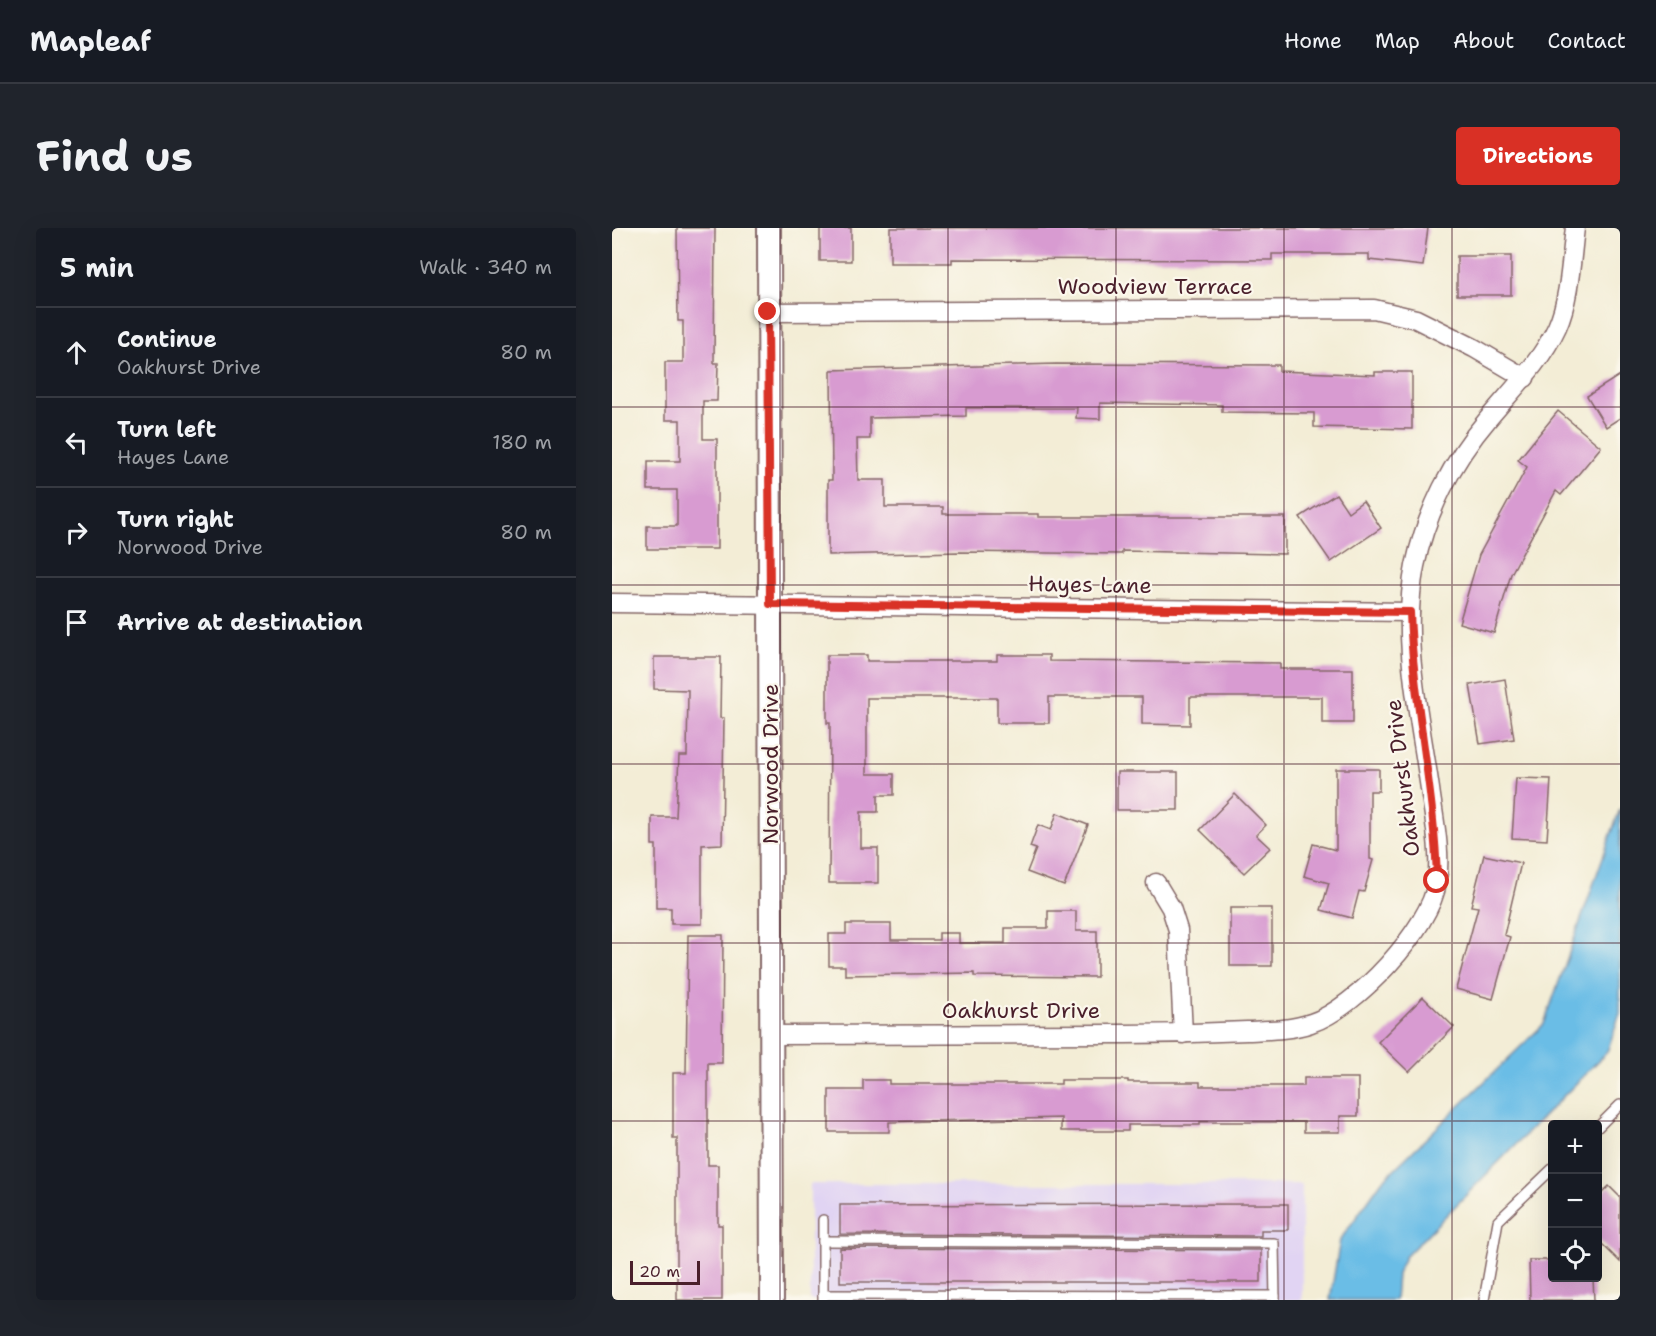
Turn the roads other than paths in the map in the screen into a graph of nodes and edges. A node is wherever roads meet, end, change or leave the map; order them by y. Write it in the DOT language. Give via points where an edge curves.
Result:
graph roads {
  1 [pos="769,228"];
  2 [pos="1575,228"];
  3 [pos="768,312"];
  4 [pos="1525,378"];
  5 [pos="612,603"];
  6 [pos="770,604"];
  7 [pos="1410,612"];
  8 [pos="1156,883"];
  9 [pos="1183,1034"];
  10 [pos="771,1035"];
  11 [pos="1620,1105"];
  12 [pos="1602,1122"];
  13 [pos="1548,1173"];
  14 [pos="823,1220"];
  15 [pos="823,1241"];
  16 [pos="823,1298"];
  17 [pos="1275,1298"];
  18 [pos="772,1300"];
  19 [pos="1484,1300"];
  1 -- 3 [label="street, Norwood Drive"];
  2 -- 4 [label="street, Oakhurst Drive" via="1558,326"];
  3 -- 4 [label="street, Woodview Terrace" via="1374,309 1416,319"];
  3 -- 6 [label="street, Norwood Drive"];
  4 -- 7 [label="street, Oakhurst Drive" via="1485,422 1436,500 1420,543"];
  5 -- 6 [label="street, Hayes Lane"];
  6 -- 7 [label="street, Hayes Lane"];
  6 -- 10 [label="street, Norwood Drive"];
  7 -- 9 [label="street, Oakhurst Drive" via="1412,656 1436,829 1437,881 1429,912 1375,978 1317,1022 1292,1028"];
  8 -- 9 [label="street" via="1178,930"];
  9 -- 10 [label="street, Oakhurst Drive"];
  10 -- 18 [label="street, Norwood Drive"];
  11 -- 12 [label="lane"];
  13 -- 19 [label="lane" via="1498,1221"];
  14 -- 15 [label="lane"];
  15 -- 16 [label="lane"];
  15 -- 17 [label="lane" via="1274,1243"];
  16 -- 17 [label="lane"];
}
